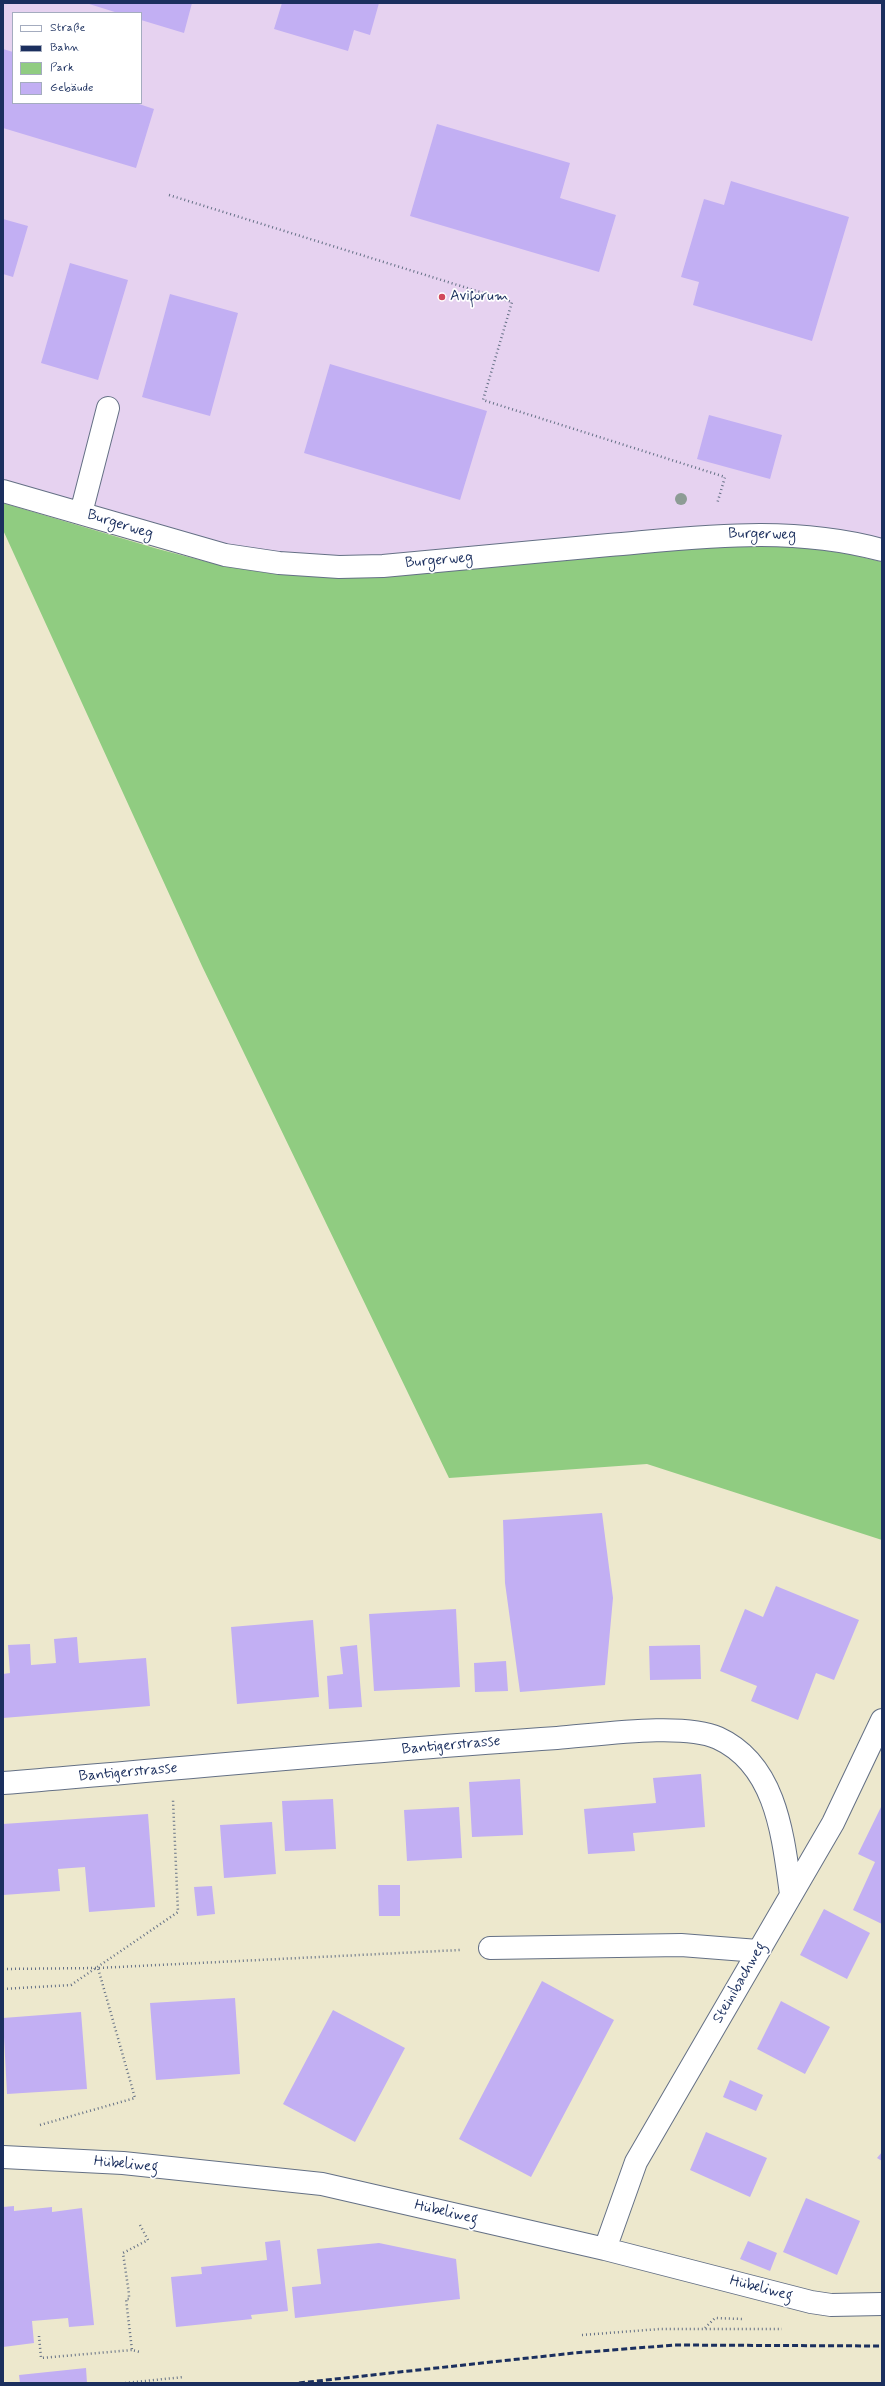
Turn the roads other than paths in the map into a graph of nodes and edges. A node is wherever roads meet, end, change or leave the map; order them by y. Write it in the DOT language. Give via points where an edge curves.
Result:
graph roads {
  1 [pos="108,408"];
  2 [pos="3,491"];
  3 [pos="81,513"];
  4 [pos="882,550"];
  5 [pos="882,1720"];
  6 [pos="3,1783"];
  7 [pos="791,1894"];
  8 [pos="490,1948"];
  9 [pos="758,1951"];
  10 [pos="3,2157"];
  11 [pos="605,2249"];
  12 [pos="882,2304"];
  1 -- 3 [label="street"];
  2 -- 3 [label="street, Burgerweg"];
  3 -- 4 [label="street, Burgerweg" via="225,555 279,563 339,567 383,566 724,535 791,534 854,543"];
  5 -- 7 [label="street, Steinibachweg" via="833,1824"];
  6 -- 7 [label="street, Bantigerstrasse" via="511,1741 682,1730 717,1738 749,1759 768,1790 782,1832"];
  7 -- 9 [label="street, Steinibachweg"];
  8 -- 9 [label="street" via="681,1945"];
  9 -- 11 [label="street, Steinibachweg" via="636,2162"];
  10 -- 11 [label="street, Hübeliweg" via="123,2163 322,2184"];
  11 -- 12 [label="street, Hübeliweg" via="811,2302 845,2306"];
}
